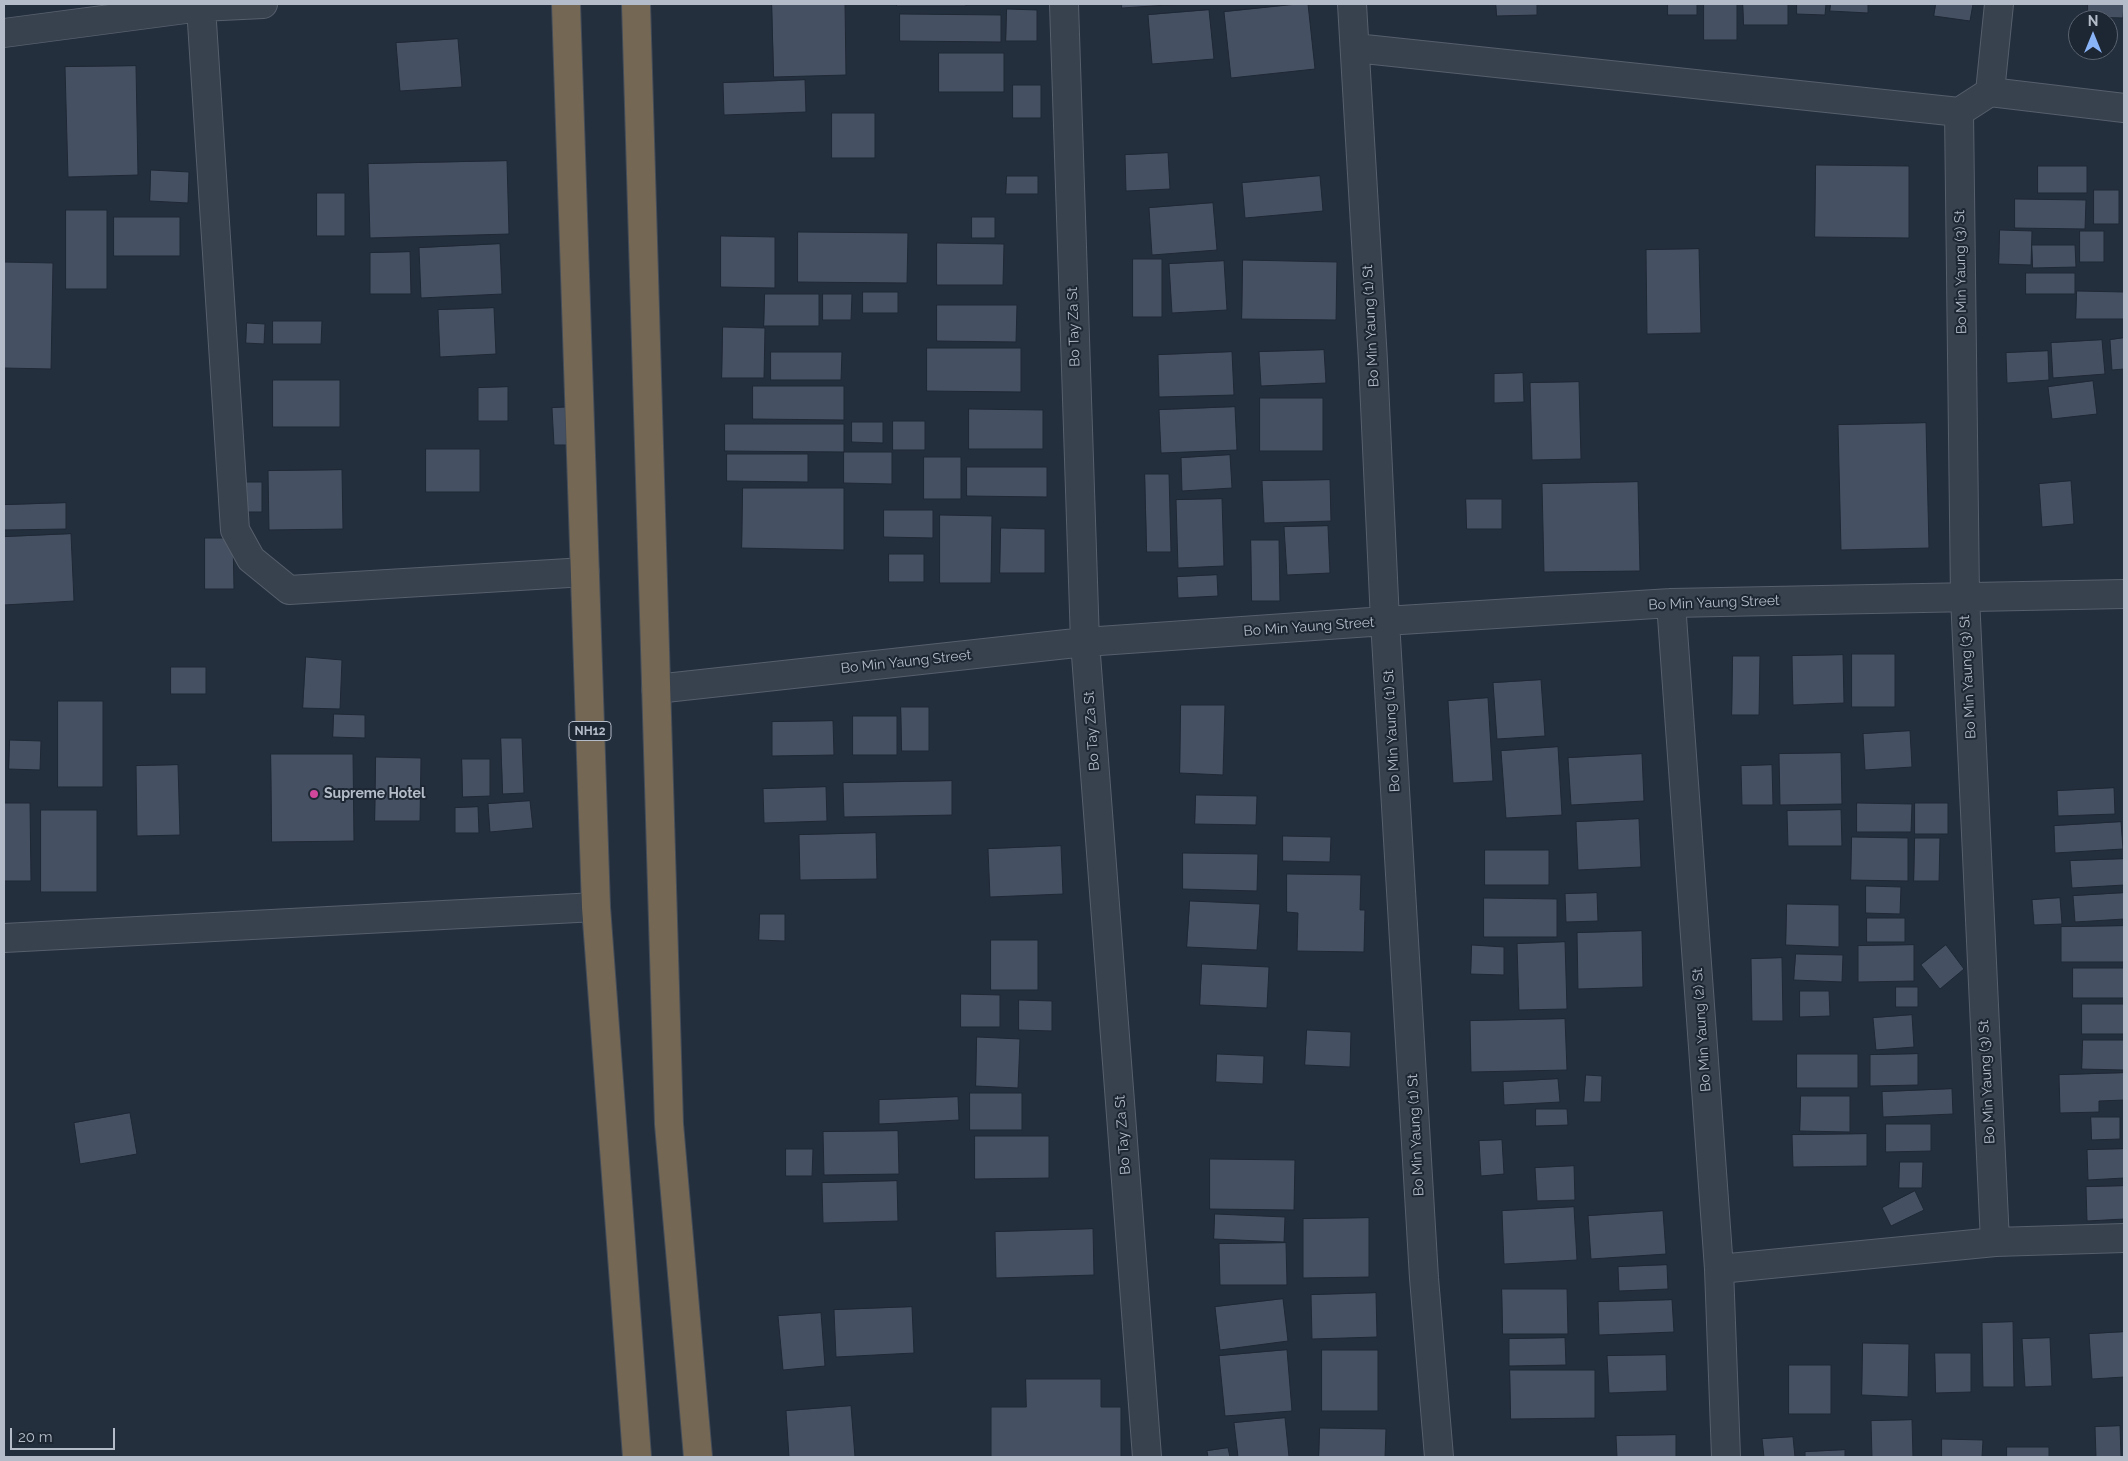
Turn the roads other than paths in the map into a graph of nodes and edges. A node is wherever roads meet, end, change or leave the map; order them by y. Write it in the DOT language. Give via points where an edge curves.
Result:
graph roads {
  1 [pos="258,4"];
  2 [pos="263,4"];
  3 [pos="566,4"];
  4 [pos="636,4"];
  5 [pos="1064,4"];
  6 [pos="1352,4"];
  7 [pos="1999,4"];
  8 [pos="201,7"];
  9 [pos="4,34"];
  10 [pos="1355,48"];
  11 [pos="1990,92"];
  12 [pos="2124,108"];
  13 [pos="1959,112"];
  14 [pos="585,572"];
  15 [pos="2124,594"];
  16 [pos="1965,597"];
  17 [pos="1671,603"];
  18 [pos="1385,621"];
  19 [pos="1085,642"];
  20 [pos="656,689"];
  21 [pos="596,907"];
  22 [pos="4,938"];
  23 [pos="2124,1238"];
  24 [pos="1995,1242"];
  25 [pos="1719,1269"];
  26 [pos="636,1457"];
  27 [pos="698,1457"];
  28 [pos="1147,1457"];
  29 [pos="1439,1457"];
  30 [pos="1726,1457"];
  1 -- 2 [label="street"];
  1 -- 8 [label="street"];
  3 -- 14 [label="highway, NH12"];
  4 -- 20 [label="highway"];
  5 -- 19 [label="street, Bo Tay Za St"];
  6 -- 10 [label="street, Bo Min Yaung (1) St"];
  7 -- 11 [label="street"];
  8 -- 9 [label="street"];
  8 -- 14 [label="street" via="235,530 251,559 288,590"];
  10 -- 13 [label="street"];
  10 -- 18 [label="street, Bo Min Yaung (1) St"];
  11 -- 12 [label="street"];
  11 -- 13 [label="street"];
  13 -- 16 [label="street, Bo Min Yaung (3) St"];
  14 -- 21 [label="highway, NH12"];
  15 -- 16 [label="street, Bo Min Yaung Street"];
  16 -- 17 [label="street, Bo Min Yaung Street"];
  16 -- 24 [label="street, Bo Min Yaung (3) St"];
  17 -- 18 [label="street, Bo Min Yaung Street"];
  17 -- 25 [label="street, Bo Min Yaung (2) St"];
  18 -- 19 [label="street, Bo Min Yaung Street"];
  18 -- 29 [label="street, Bo Min Yaung (1) St" via="1424,1278"];
  19 -- 20 [label="street, Bo Min Yaung Street"];
  19 -- 28 [label="street, Bo Tay Za St"];
  20 -- 27 [label="highway" via="669,1124"];
  21 -- 22 [label="street"];
  21 -- 26 [label="highway, NH12"];
  23 -- 24 [label="street"];
  24 -- 25 [label="street"];
  25 -- 30 [label="street, Bo Min Yaung (2) St"];
}
